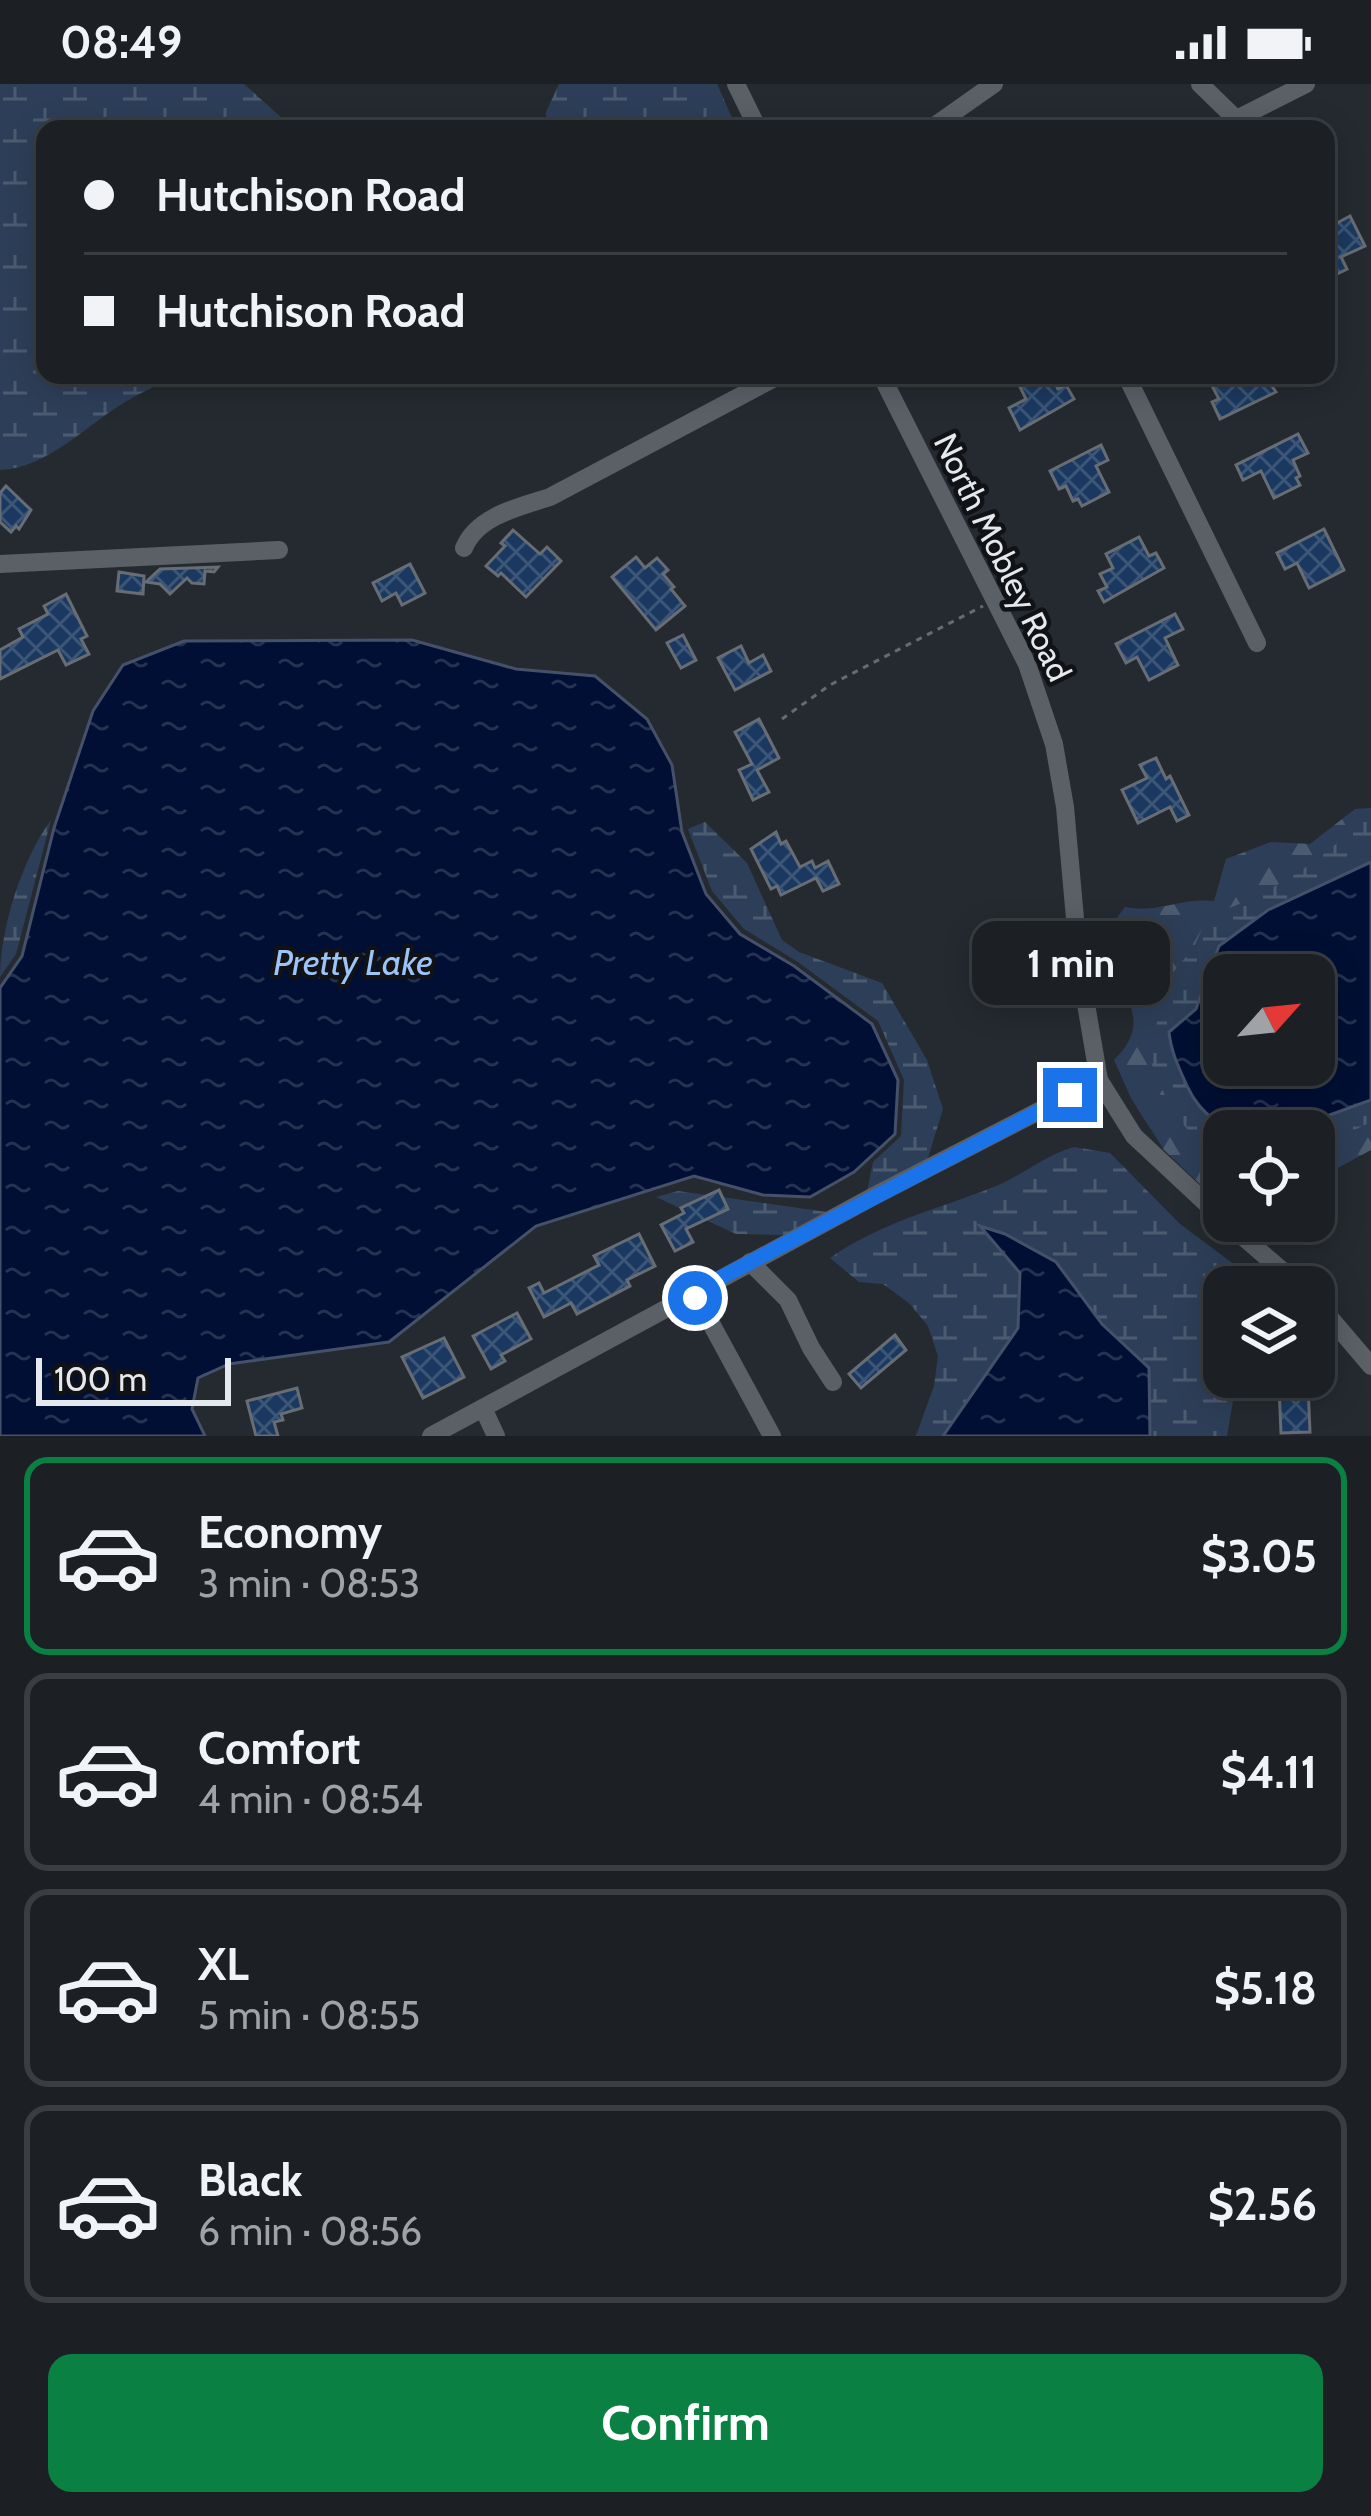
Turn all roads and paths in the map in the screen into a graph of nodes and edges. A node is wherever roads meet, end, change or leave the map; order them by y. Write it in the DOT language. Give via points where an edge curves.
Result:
graph roads {
  1 [pos="736,84"];
  2 [pos="994,84"];
  3 [pos="1200,84"];
  4 [pos="1306,84"];
  5 [pos="1237,119"];
  6 [pos="754,120"];
  7 [pos="943,120"];
  8 [pos="763,384"];
  9 [pos="886,384"];
  10 [pos="1130,384"];
  11 [pos="464,548"];
  12 [pos="279,550"];
  13 [pos="0,564"];
  14 [pos="995,601"];
  15 [pos="1257,643"];
  16 [pos="782,719"];
  17 [pos="1099,1080"];
  18 [pos="1203,1201"];
  19 [pos="1248,1242"];
  20 [pos="750,1262"];
  21 [pos="1276,1266"];
  22 [pos="694,1292"];
  23 [pos="1335,1323"];
  24 [pos="1371,1366"];
  25 [pos="833,1382"];
  26 [pos="483,1408"];
  27 [pos="431,1436"];
  28 [pos="496,1436"];
  29 [pos="772,1436"];
  1 -- 6 [label="street"];
  2 -- 7 [label="street"];
  3 -- 5 [label="street"];
  4 -- 5 [label="street"];
  8 -- 11 [label="street" via="572,487 509,510 471,531"];
  9 -- 14 [label="street, North Mobley Road"];
  10 -- 15 [label="street"];
  12 -- 13 [label="street"];
  14 -- 16 [label="path" via="830,685"];
  14 -- 17 [label="street, North Mobley Road" via="1054,744"];
  17 -- 18 [label="street, North Mobley Road" via="1134,1136"];
  17 -- 20 [label="street"];
  19 -- 21 [label="street, North Mobley Road"];
  20 -- 22 [label="street"];
  20 -- 25 [label="street" via="788,1300"];
  22 -- 26 [label="street"];
  22 -- 29 [label="street"];
  23 -- 24 [label="street"];
  26 -- 27 [label="street"];
  26 -- 28 [label="street"];
}
